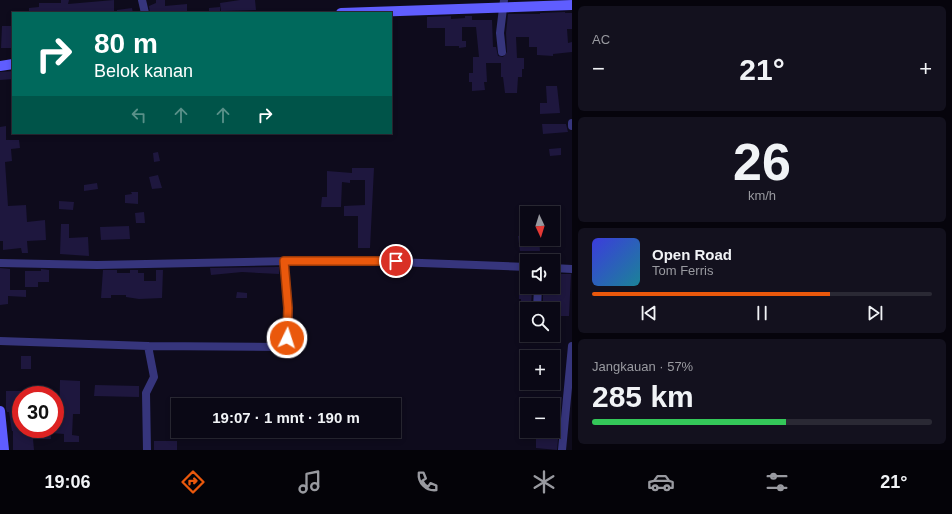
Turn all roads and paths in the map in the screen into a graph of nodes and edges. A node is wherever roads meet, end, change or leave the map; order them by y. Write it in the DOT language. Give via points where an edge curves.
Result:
graph roads {
  1 [pos="142,0"];
  2 [pos="504,4"];
  3 [pos="572,5"];
  4 [pos="145,12"];
  5 [pos="352,12"];
  6 [pos="502,52"];
  7 [pos="12,64"];
  8 [pos="0,66"];
  9 [pos="572,123"];
  10 [pos="572,126"];
  11 [pos="284,261"];
  12 [pos="0,263"];
  13 [pos="520,267"];
  14 [pos="560,268"];
  15 [pos="572,269"];
  16 [pos="0,341"];
  17 [pos="148,346"];
  18 [pos="572,346"];
  19 [pos="0,411"];
  20 [pos="569,422"];
  21 [pos="4,450"];
  22 [pos="147,450"];
  23 [pos="562,450"];
  1 -- 4 [label="street"];
  2 -- 3 [label="street"];
  2 -- 5 [label="street"];
  2 -- 6 [label="street" via="500,33"];
  7 -- 8 [label="street"];
  9 -- 10 [label="street"];
  11 -- 12 [label="street" via="97,265"];
  11 -- 13 [label="street" via="396,261"];
  11 -- 17 [label="street" via="289,324 287,338 281,347"];
  14 -- 15 [label="street"];
  16 -- 17 [label="street"];
  17 -- 22 [label="street" via="154,377 146,393"];
  18 -- 20 [label="street"];
  19 -- 21 [label="street"];
  20 -- 23 [label="street"];
}
